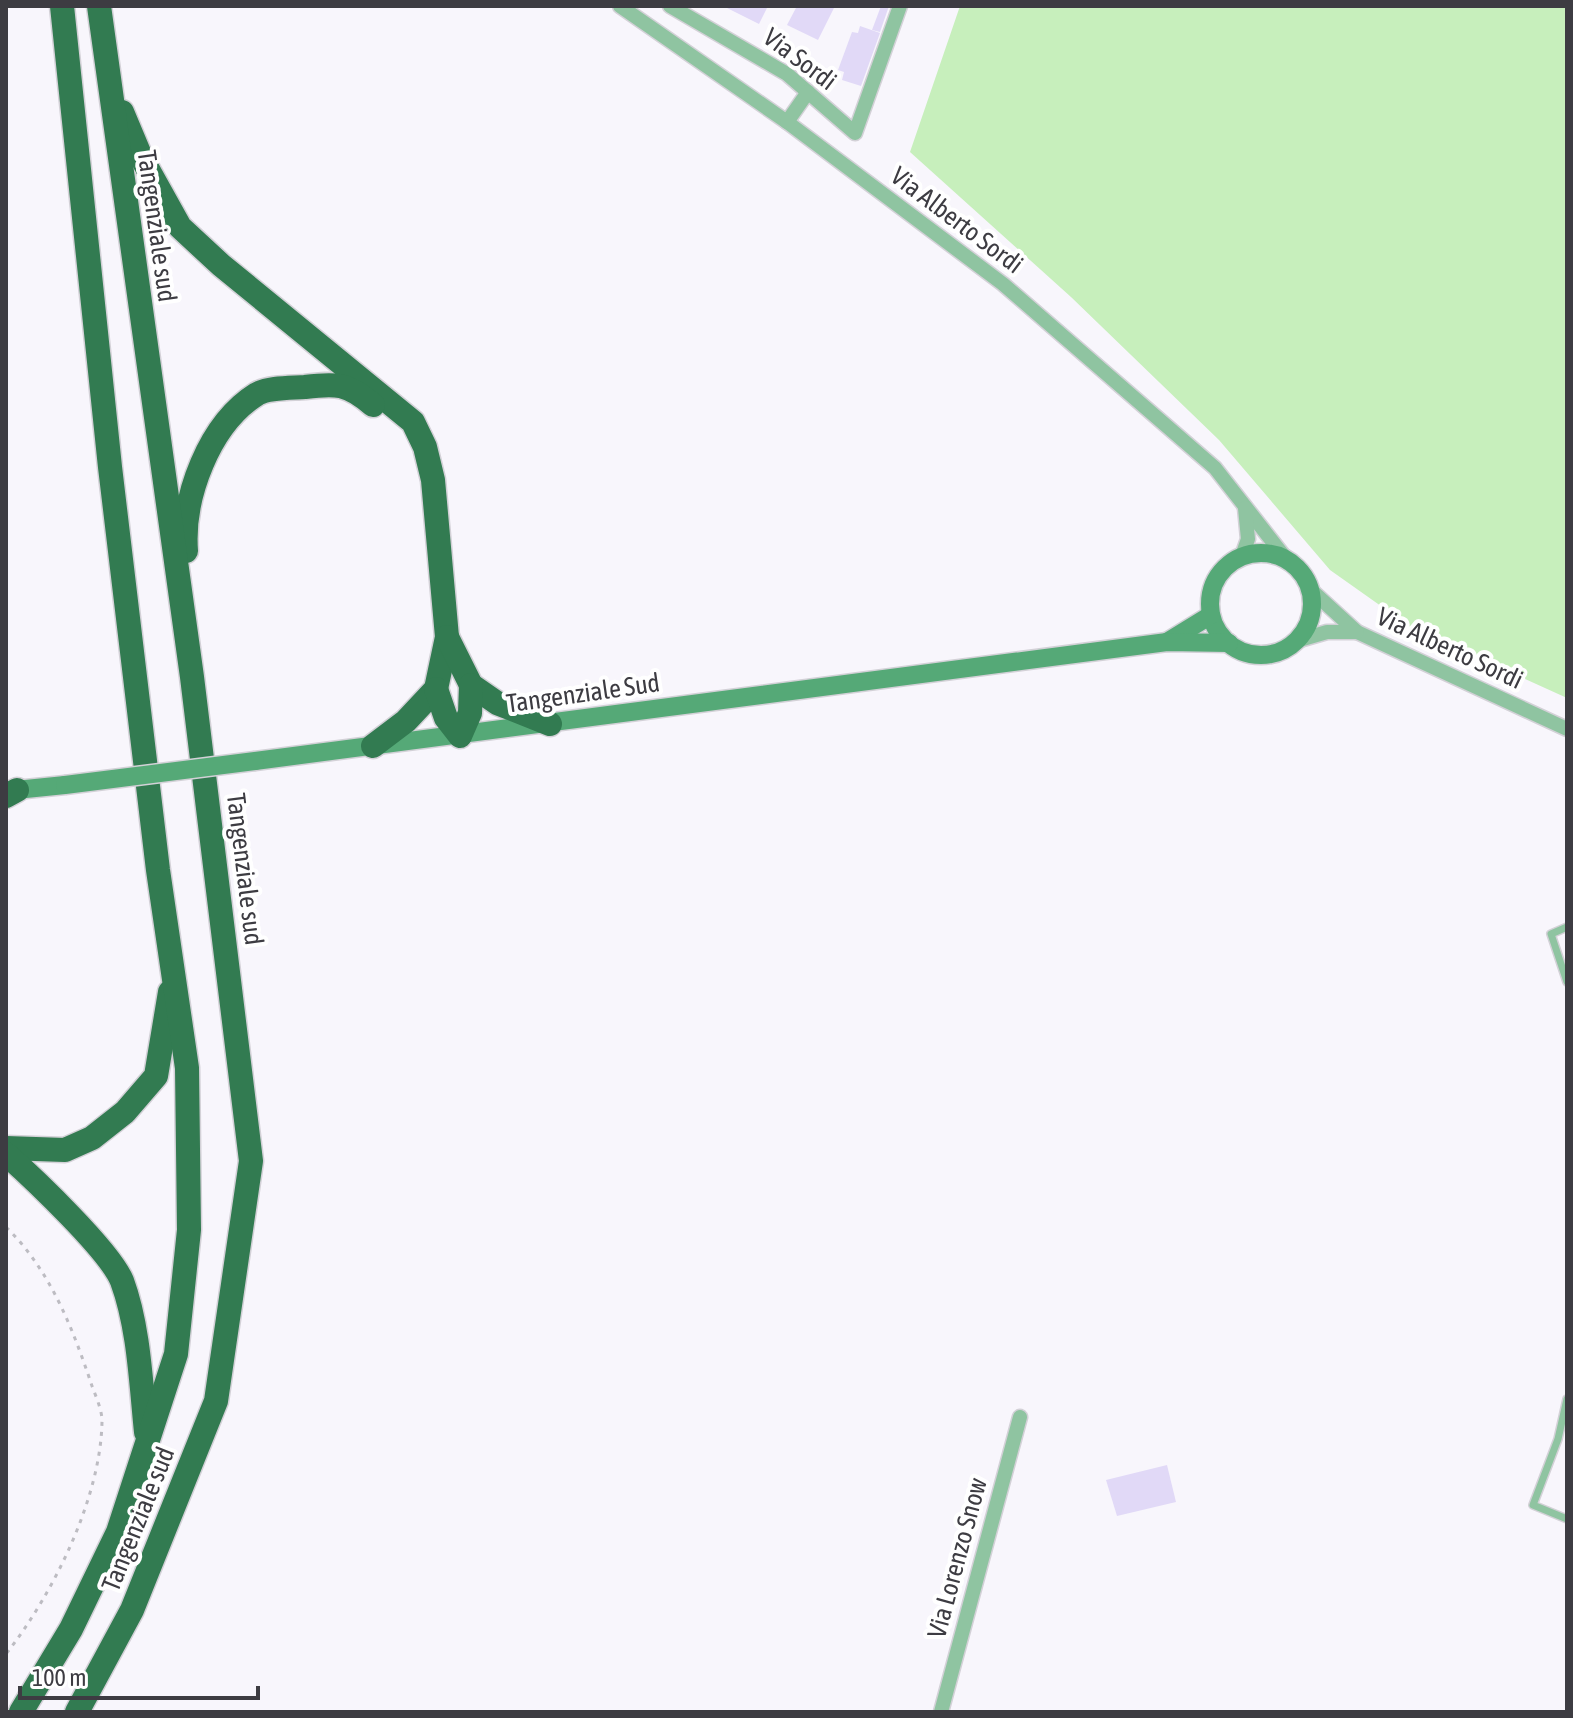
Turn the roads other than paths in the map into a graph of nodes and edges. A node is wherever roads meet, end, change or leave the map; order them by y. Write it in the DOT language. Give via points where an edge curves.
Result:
graph roads {
  1 [pos="62,6"];
  2 [pos="99,6"];
  3 [pos="620,6"];
  4 [pos="670,6"];
  5 [pos="900,6"];
  6 [pos="108,77"];
  7 [pos="808,92"];
  8 [pos="787,122"];
  9 [pos="1242,500"];
  10 [pos="435,528"];
  11 [pos="1242,556"];
  12 [pos="1287,560"];
  13 [pos="1311,590"];
  14 [pos="1211,615"];
  15 [pos="1357,632"];
  16 [pos="447,637"];
  17 [pos="1296,641"];
  18 [pos="1167,642"];
  19 [pos="1229,643"];
  20 [pos="192,677"];
  21 [pos="471,685"];
  22 [pos="436,689"];
  23 [pos="550,724"];
  24 [pos="1567,729"];
  25 [pos="460,736"];
  26 [pos="373,746"];
  27 [pos="10,792"];
  28 [pos="1567,927"];
  29 [pos="174,962"];
  30 [pos="1567,982"];
  31 [pos="6,1151"];
  32 [pos="1567,1399"];
  33 [pos="1020,1417"];
  34 [pos="147,1442"];
  35 [pos="1567,1519"];
  36 [pos="21,1712"];
  37 [pos="77,1712"];
  38 [pos="941,1712"];
  1 -- 29 [label="highway, Tangenziale sud" via="110,467 158,870"];
  2 -- 6 [label="highway, Tangenziale sud"];
  3 -- 8 [label="street, Via Alberto Sordi"];
  4 -- 7 [label="street, Via Sordi" via="753,52"];
  5 -- 7 [label="street, Via Sordi" via="855,133"];
  6 -- 10 [label="highway" via="140,155 180,227 413,422 433,480"];
  6 -- 20 [label="highway, Tangenziale sud"];
  7 -- 8 [label="street"];
  8 -- 9 [label="street, Via Alberto Sordi" via="1003,284 1215,468"];
  9 -- 11 [label="street" via="1249,523"];
  9 -- 12 [label="street, Via Alberto Sordi"];
  10 -- 16 [label="highway"];
  10 -- 20 [label="highway" via="410,445 363,397 334,382 259,392 230,418 204,461 190,501 185,532"];
  11 -- 12 [label="street" via="1265,553"];
  11 -- 14 [label="street" via="1219,574"];
  12 -- 13 [label="street"];
  13 -- 15 [label="street, Via Alberto Sordi"];
  13 -- 17 [label="street" via="1312,612"];
  14 -- 18 [label="street, Tangenziale Sud"];
  14 -- 19 [label="street"];
  15 -- 17 [label="street, Via Alberto Sordi" via="1327,632"];
  15 -- 24 [label="street, Via Alberto Sordi"];
  16 -- 21 [label="highway"];
  16 -- 22 [label="highway"];
  17 -- 19 [label="street" via="1284,650 1256,655"];
  18 -- 19 [label="street, Tangenziale Sud"];
  18 -- 23 [label="street, Tangenziale Sud"];
  20 -- 37 [label="highway, Tangenziale sud" via="251,1161 216,1401 132,1610"];
  21 -- 23 [label="highway" via="497,703"];
  21 -- 25 [label="highway" via="470,713"];
  22 -- 25 [label="highway" via="446,718"];
  22 -- 26 [label="highway"];
  23 -- 25 [label="street, Tangenziale Sud"];
  25 -- 26 [label="street, Tangenziale Sud"];
  26 -- 27 [label="street, Tangenziale Sud, bridge"];
  28 -- 30 [label="lane" via="1551,934"];
  29 -- 31 [label="highway" via="156,1076 125,1112 92,1138 65,1150"];
  29 -- 34 [label="highway, Tangenziale sud" via="187,1068 189,1230 176,1354"];
  31 -- 34 [label="highway" via="121,1278 134,1334"];
  32 -- 35 [label="lane" via="1533,1505"];
  33 -- 38 [label="street, Via Lorenzo Snow"];
  34 -- 36 [label="highway, Tangenziale sud" via="118,1532 71,1629"];
}
